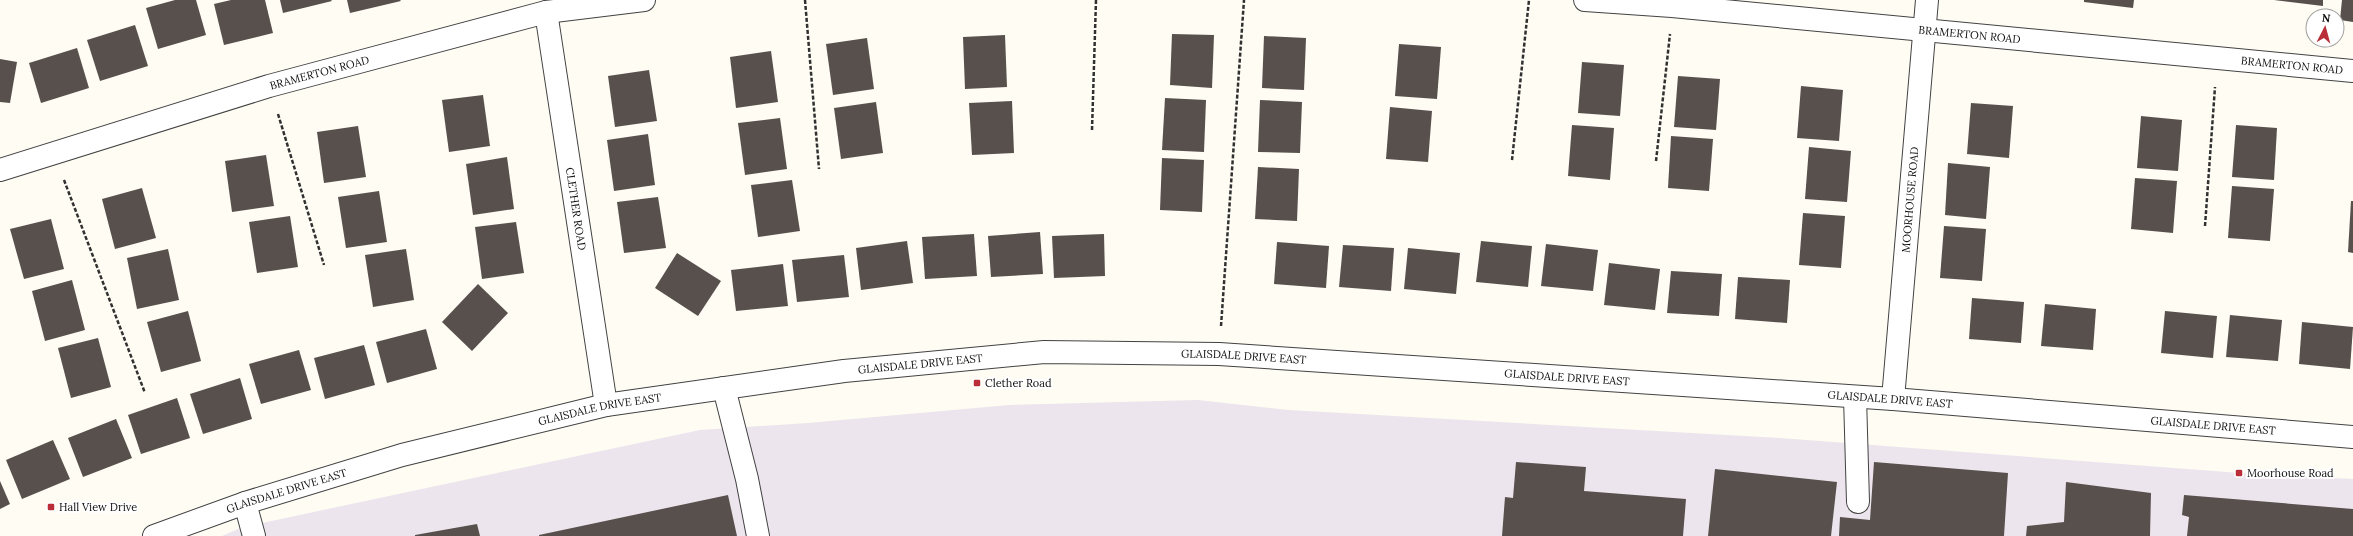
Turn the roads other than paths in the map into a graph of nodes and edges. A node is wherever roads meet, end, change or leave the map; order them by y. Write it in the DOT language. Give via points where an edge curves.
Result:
graph roads {
  1 [pos="644,0"];
  2 [pos="1585,0"];
  3 [pos="1927,0"];
  4 [pos="546,12"];
  5 [pos="1924,30"];
  6 [pos="2353,71"];
  7 [pos="0,170"];
  8 [pos="724,388"];
  9 [pos="1855,397"];
  10 [pos="1893,399"];
  11 [pos="606,405"];
  12 [pos="2353,437"];
  13 [pos="1858,502"];
  14 [pos="245,503"];
  15 [pos="154,536"];
  16 [pos="254,536"];
  17 [pos="758,536"];
  1 -- 4 [label="street, BRAMERTON ROAD"];
  2 -- 5 [label="street, BRAMERTON ROAD"];
  3 -- 5 [label="street, MOORHOUSE ROAD"];
  4 -- 7 [label="street, BRAMERTON ROAD" via="269,86"];
  4 -- 11 [label="street, CLETHER ROAD"];
  5 -- 6 [label="street, BRAMERTON ROAD"];
  5 -- 10 [label="street, MOORHOUSE ROAD"];
  8 -- 9 [label="street, GLAISDALE DRIVE EAST" via="844,371 1044,352 1219,354"];
  8 -- 11 [label="street, GLAISDALE DRIVE EAST"];
  8 -- 17 [label="street" via="747,479"];
  9 -- 10 [label="street, GLAISDALE DRIVE EAST"];
  9 -- 13 [label="street"];
  10 -- 12 [label="street, GLAISDALE DRIVE EAST"];
  11 -- 14 [label="street, GLAISDALE DRIVE EAST" via="402,455"];
  14 -- 15 [label="street, GLAISDALE DRIVE EAST"];
  14 -- 16 [label="street"];
}
